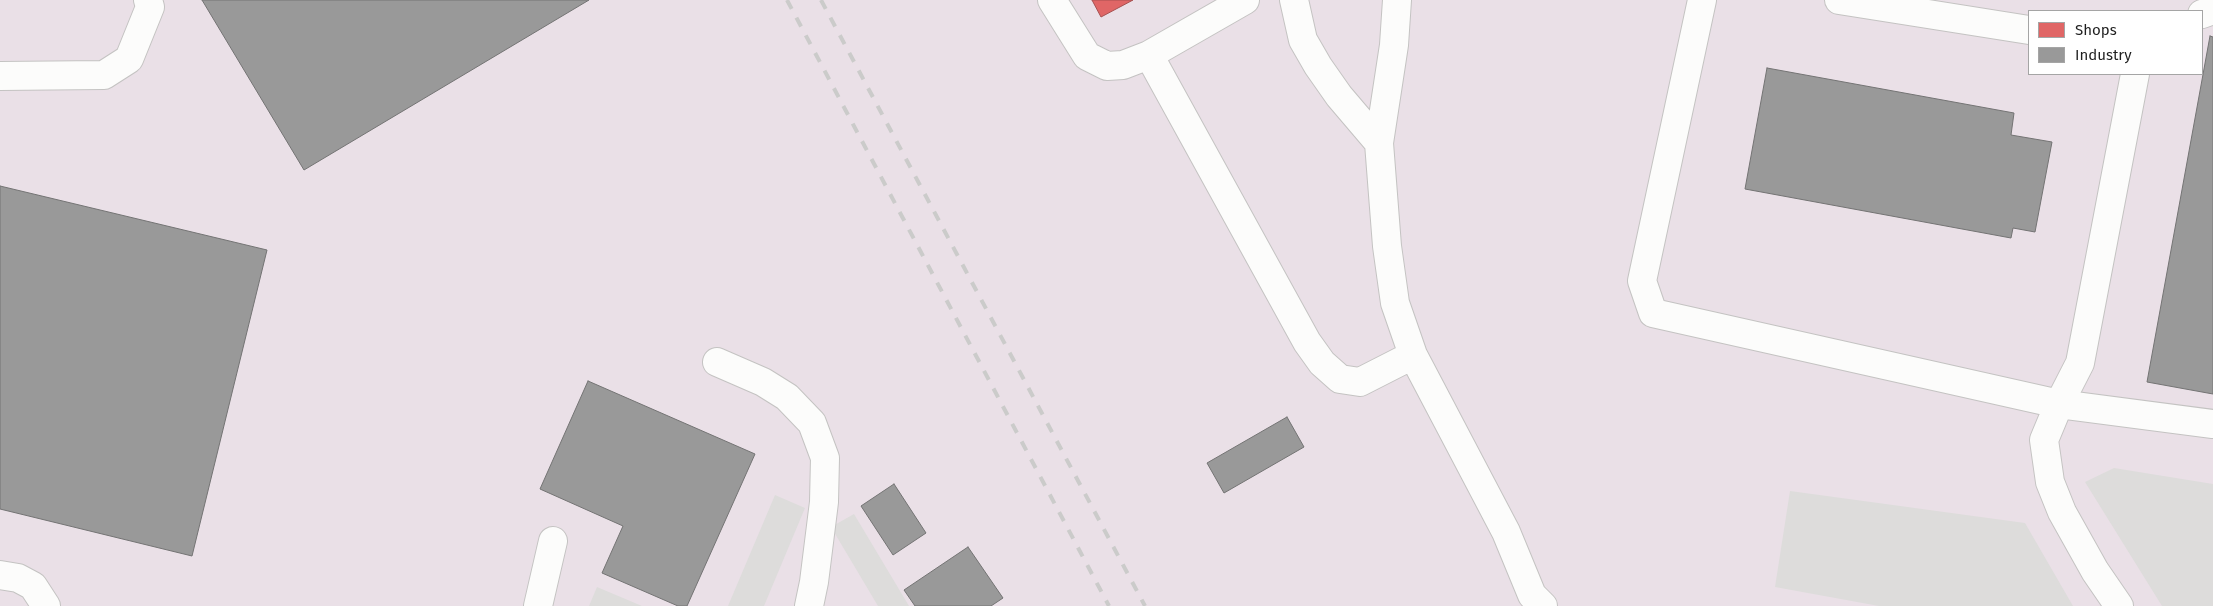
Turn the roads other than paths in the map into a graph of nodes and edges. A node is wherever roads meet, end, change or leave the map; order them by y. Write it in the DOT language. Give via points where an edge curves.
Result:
graph roads {
  1 [pos="148,0"];
  2 [pos="1052,0"];
  3 [pos="1245,0"];
  4 [pos="1294,0"];
  5 [pos="1398,0"];
  6 [pos="1702,0"];
  7 [pos="1839,0"];
  8 [pos="2028,30"];
  9 [pos="1149,55"];
  10 [pos="2135,75"];
  11 [pos="0,76"];
  12 [pos="1379,143"];
  13 [pos="1413,355"];
  14 [pos="717,362"];
  15 [pos="2059,404"];
  16 [pos="2213,424"];
  17 [pos="553,541"];
  18 [pos="0,575"];
  19 [pos="46,606"];
  20 [pos="538,606"];
  21 [pos="809,606"];
  22 [pos="1543,606"];
  23 [pos="2119,606"];
  1 -- 11 [label="lane" via="150,7 129,59 104,76"];
  2 -- 9 [label="lane" via="1087,56 1108,66 1123,65"];
  3 -- 9 [label="lane"];
  4 -- 12 [label="lane" via="1303,40 1318,66 1338,96"];
  5 -- 12 [label="lane"];
  6 -- 15 [label="lane" via="1642,281 1653,313"];
  7 -- 8 [label="lane"];
  9 -- 13 [label="lane" via="1307,342 1322,363 1340,379 1360,382"];
  10 -- 15 [label="lane" via="2080,363"];
  12 -- 13 [label="lane" via="1395,303"];
  13 -- 22 [label="lane" via="1506,532 1532,595"];
  14 -- 21 [label="lane" via="787,397 812,423 826,458 824,502"];
  15 -- 16 [label="lane"];
  15 -- 23 [label="lane" via="2044,440 2050,482 2062,512"];
  17 -- 20 [label="lane"];
  18 -- 19 [label="lane" via="18,578 34,586"];
}
